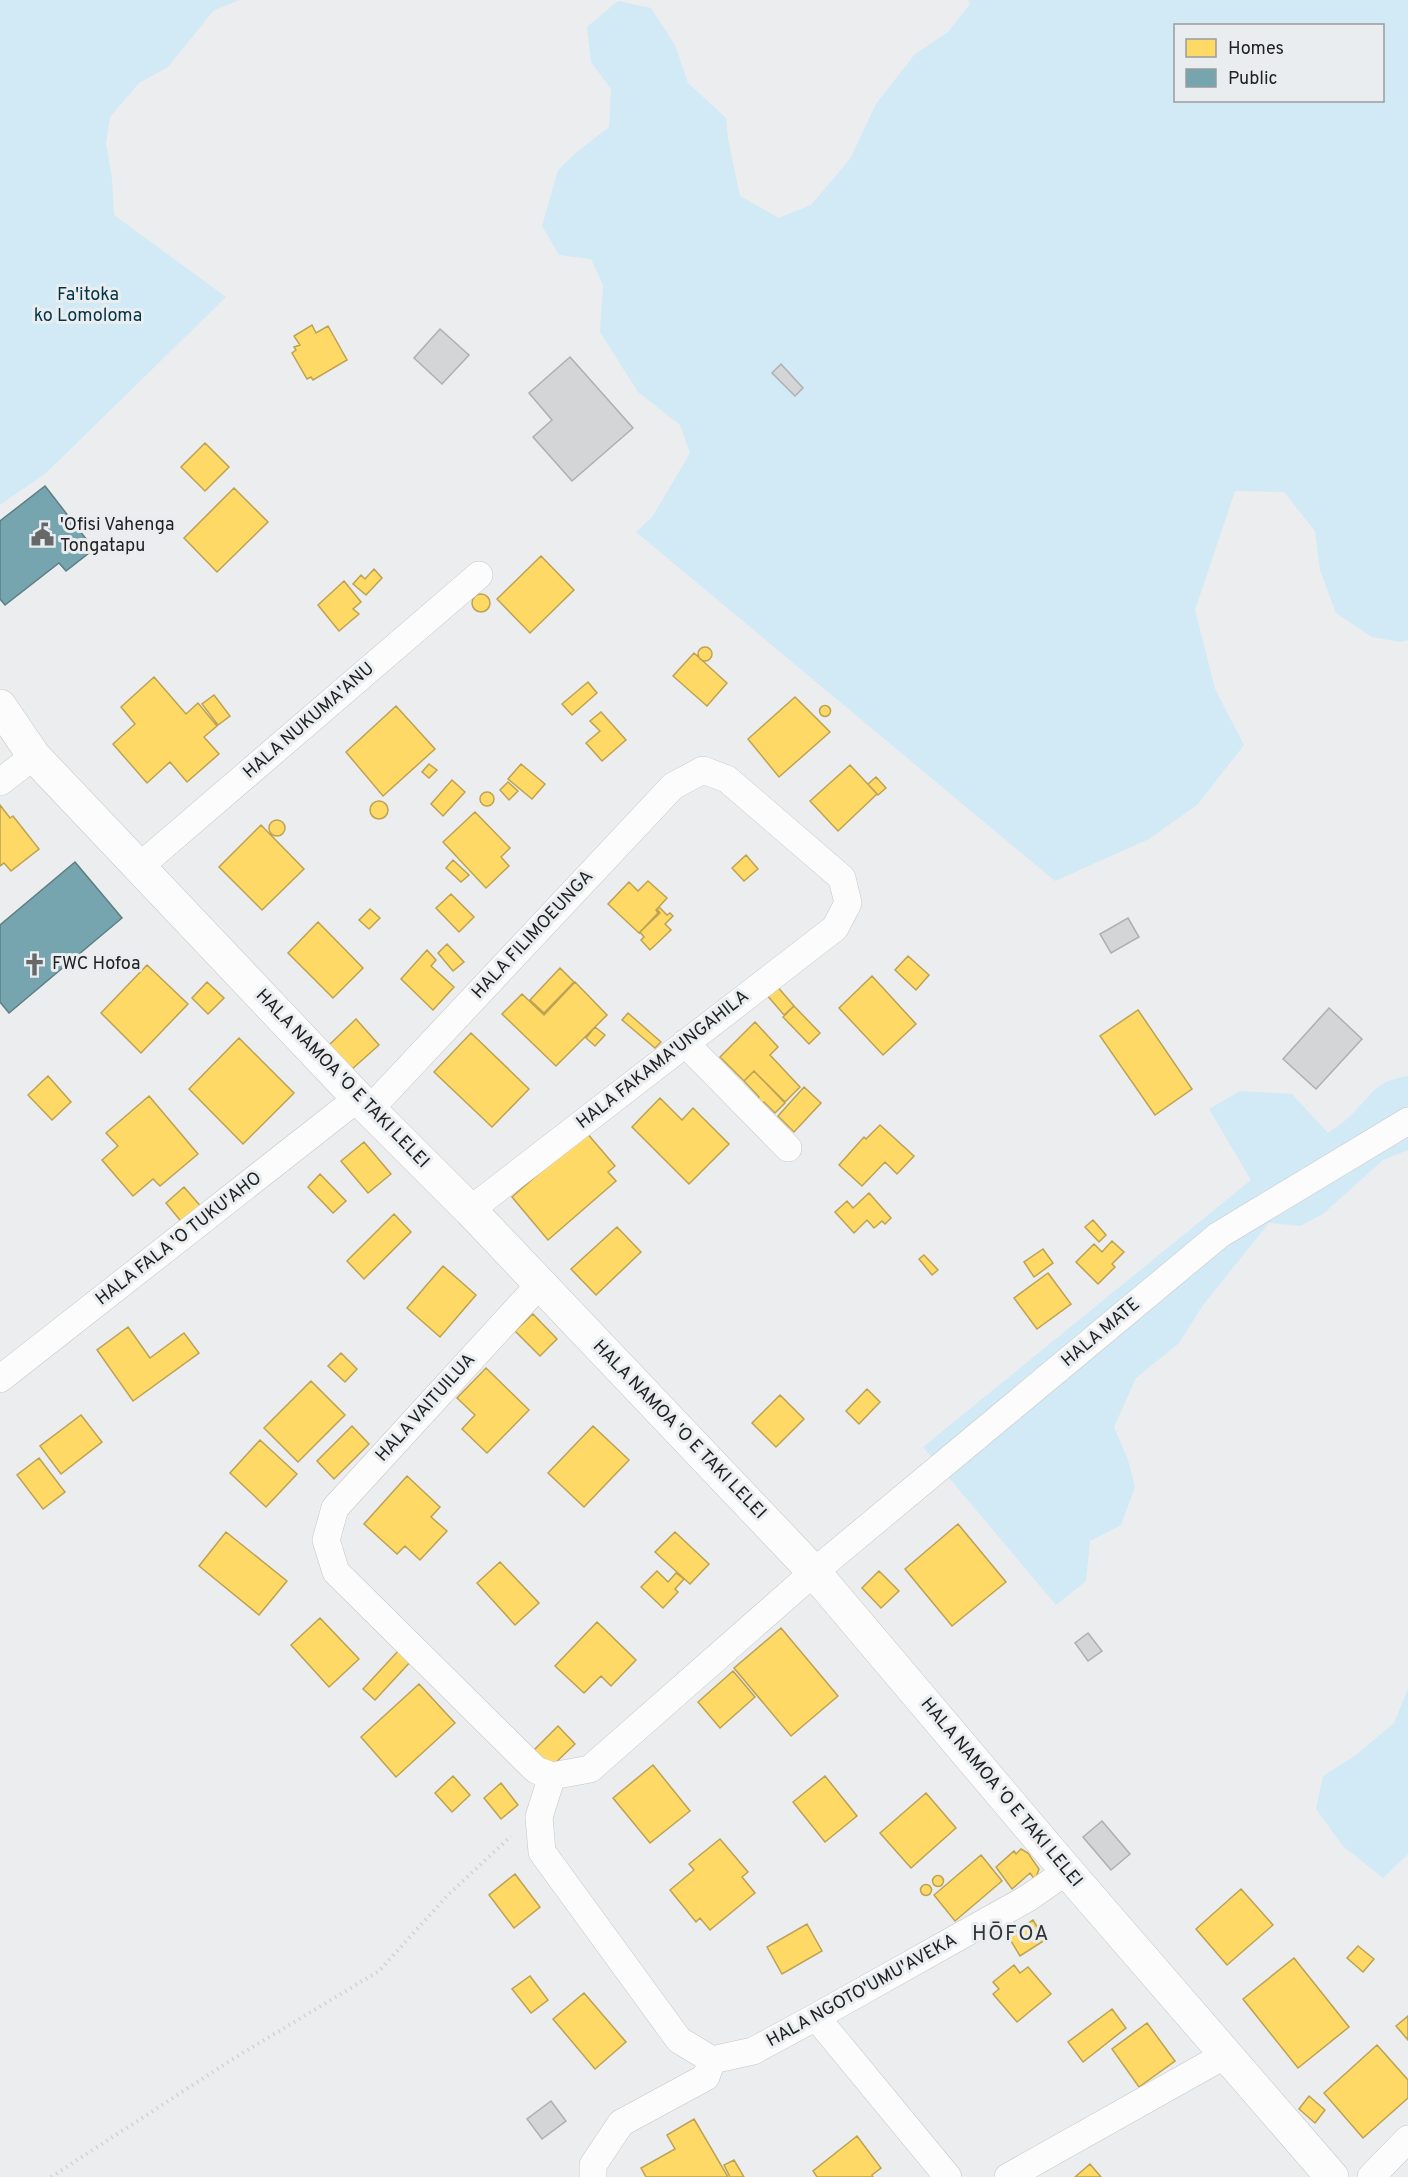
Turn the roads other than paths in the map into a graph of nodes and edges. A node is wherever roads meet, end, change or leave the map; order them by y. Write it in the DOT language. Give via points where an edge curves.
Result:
graph roads {
  1 [pos="480,575"];
  2 [pos="0,706"];
  3 [pos="34,756"];
  4 [pos="0,782"];
  5 [pos="139,867"];
  6 [pos="848,903"];
  7 [pos="685,1043"];
  8 [pos="364,1104"];
  9 [pos="1408,1121"];
  10 [pos="788,1148"];
  11 [pos="470,1210"];
  12 [pos="540,1284"];
  13 [pos="0,1379"];
  14 [pos="814,1572"];
  15 [pos="552,1776"];
  16 [pos="1067,1871"];
  17 [pos="816,2017"];
  18 [pos="1227,2054"];
  19 [pos="712,2060"];
  20 [pos="1408,2139"];
  21 [pos="592,2177"];
  22 [pos="948,2177"];
  23 [pos="1008,2177"];
  24 [pos="1332,2177"];
  25 [pos="1371,2177"];
  1 -- 5 [label="street, HALA NUKUMA'ANU"];
  2 -- 3 [label="street, HALA NAMOA 'O E TAKI LELEI"];
  3 -- 4 [label="street"];
  3 -- 5 [label="street, HALA NAMOA 'O E TAKI LELEI"];
  5 -- 8 [label="street, HALA NAMOA 'O E TAKI LELEI"];
  6 -- 7 [label="street, HALA FAKAMA'UNGAHILA" via="835,928"];
  6 -- 8 [label="street, HALA FILIMOEUNGA" via="842,878 727,779 703,770 674,786"];
  7 -- 10 [label="street"];
  7 -- 11 [label="street, HALA FAKAMA'UNGAHILA"];
  8 -- 11 [label="street, HALA NAMOA 'O E TAKI LELEI"];
  8 -- 13 [label="street, HALA FALA 'O TUKU'AHO"];
  9 -- 14 [label="street, HALA MATE" via="1219,1234"];
  11 -- 12 [label="street, HALA NAMOA 'O E TAKI LELEI"];
  12 -- 14 [label="street, HALA NAMOA 'O E TAKI LELEI"];
  12 -- 15 [label="street, HALA VAITUILUA" via="335,1508 326,1540 336,1572 536,1770"];
  14 -- 15 [label="street, HALA MATE" via="590,1769"];
  14 -- 16 [label="street, HALA NAMOA 'O E TAKI LELEI"];
  15 -- 19 [label="street" via="539,1817 542,1852 679,2040"];
  16 -- 17 [label="street, HALA NGOTO'UMU'AVEKA" via="1028,1898"];
  16 -- 18 [label="street, HALA NAMOA 'O E TAKI LELEI"];
  17 -- 19 [label="street, HALA NGOTO'UMU'AVEKA" via="753,2051"];
  17 -- 22 [label="street"];
  18 -- 23 [label="street"];
  18 -- 24 [label="street, HALA NAMOA 'O E TAKI LELEI"];
  19 -- 21 [label="street" via="706,2077 621,2123 593,2165"];
  20 -- 25 [label="street"];
}
